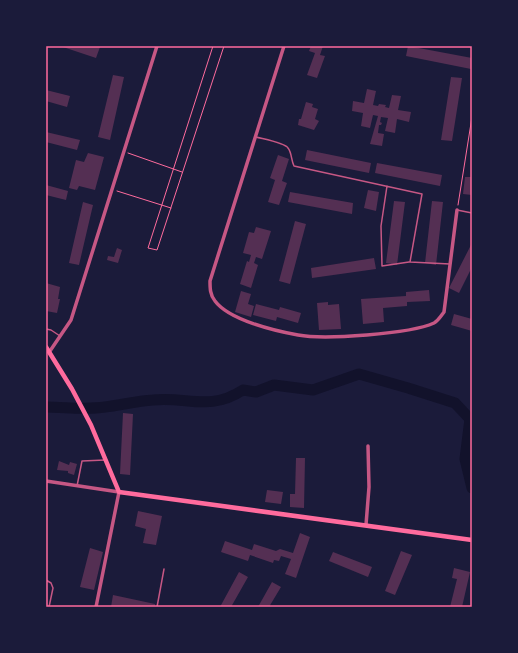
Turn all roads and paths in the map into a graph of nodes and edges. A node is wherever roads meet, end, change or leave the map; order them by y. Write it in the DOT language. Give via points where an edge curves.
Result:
graph roads {
  1 [pos="157,46"];
  2 [pos="213,46"];
  3 [pos="224,46"];
  4 [pos="284,46"];
  5 [pos="472,117"];
  6 [pos="256,137"];
  7 [pos="124,152"];
  8 [pos="173,169"];
  9 [pos="182,172"];
  10 [pos="387,186"];
  11 [pos="112,190"];
  12 [pos="161,205"];
  13 [pos="171,208"];
  14 [pos="457,210"];
  15 [pos="472,212"];
  16 [pos="410,262"];
  17 [pos="450,264"];
  18 [pos="46,329"];
  19 [pos="60,336"];
  20 [pos="48,349"];
  21 [pos="368,446"];
  22 [pos="107,460"];
  23 [pos="46,481"];
  24 [pos="77,486"];
  25 [pos="119,492"];
  26 [pos="366,525"];
  27 [pos="472,540"];
  28 [pos="164,569"];
  29 [pos="46,580"];
  30 [pos="49,607"];
  31 [pos="96,607"];
  32 [pos="157,607"];
  1 -- 7 [label="street"];
  2 -- 8 [label="path"];
  3 -- 9 [label="path"];
  4 -- 6 [label="street"];
  5 -- 14 [label="path"];
  6 -- 10 [label="lane" via="286,145 294,166"];
  6 -- 17 [label="street" via="210,287 219,306 240,318 299,335 347,336 418,328 434,323 444,312"];
  7 -- 8 [label="path"];
  7 -- 11 [label="street"];
  8 -- 9 [label="path"];
  8 -- 12 [label="path"];
  9 -- 13 [label="path"];
  10 -- 16 [label="lane" via="422,194"];
  10 -- 16 [label="lane" via="381,226 382,266"];
  11 -- 12 [label="path"];
  11 -- 19 [label="street" via="71,320"];
  12 -- 13 [label="path"];
  12 -- 13 [label="path" via="148,248 157,250"];
  14 -- 15 [label="lane"];
  14 -- 17 [label="street"];
  16 -- 17 [label="lane"];
  18 -- 19 [label="lane"];
  19 -- 20 [label="street"];
  20 -- 22 [label="main road" via="72,389"];
  21 -- 26 [label="street" via="369,487"];
  22 -- 24 [label="lane" via="82,461"];
  22 -- 25 [label="main road"];
  23 -- 24 [label="street"];
  24 -- 25 [label="street"];
  25 -- 26 [label="main road"];
  25 -- 31 [label="street"];
  26 -- 27 [label="main road"];
  28 -- 32 [label="lane"];
  29 -- 30 [label="lane" via="53,588"];
}
